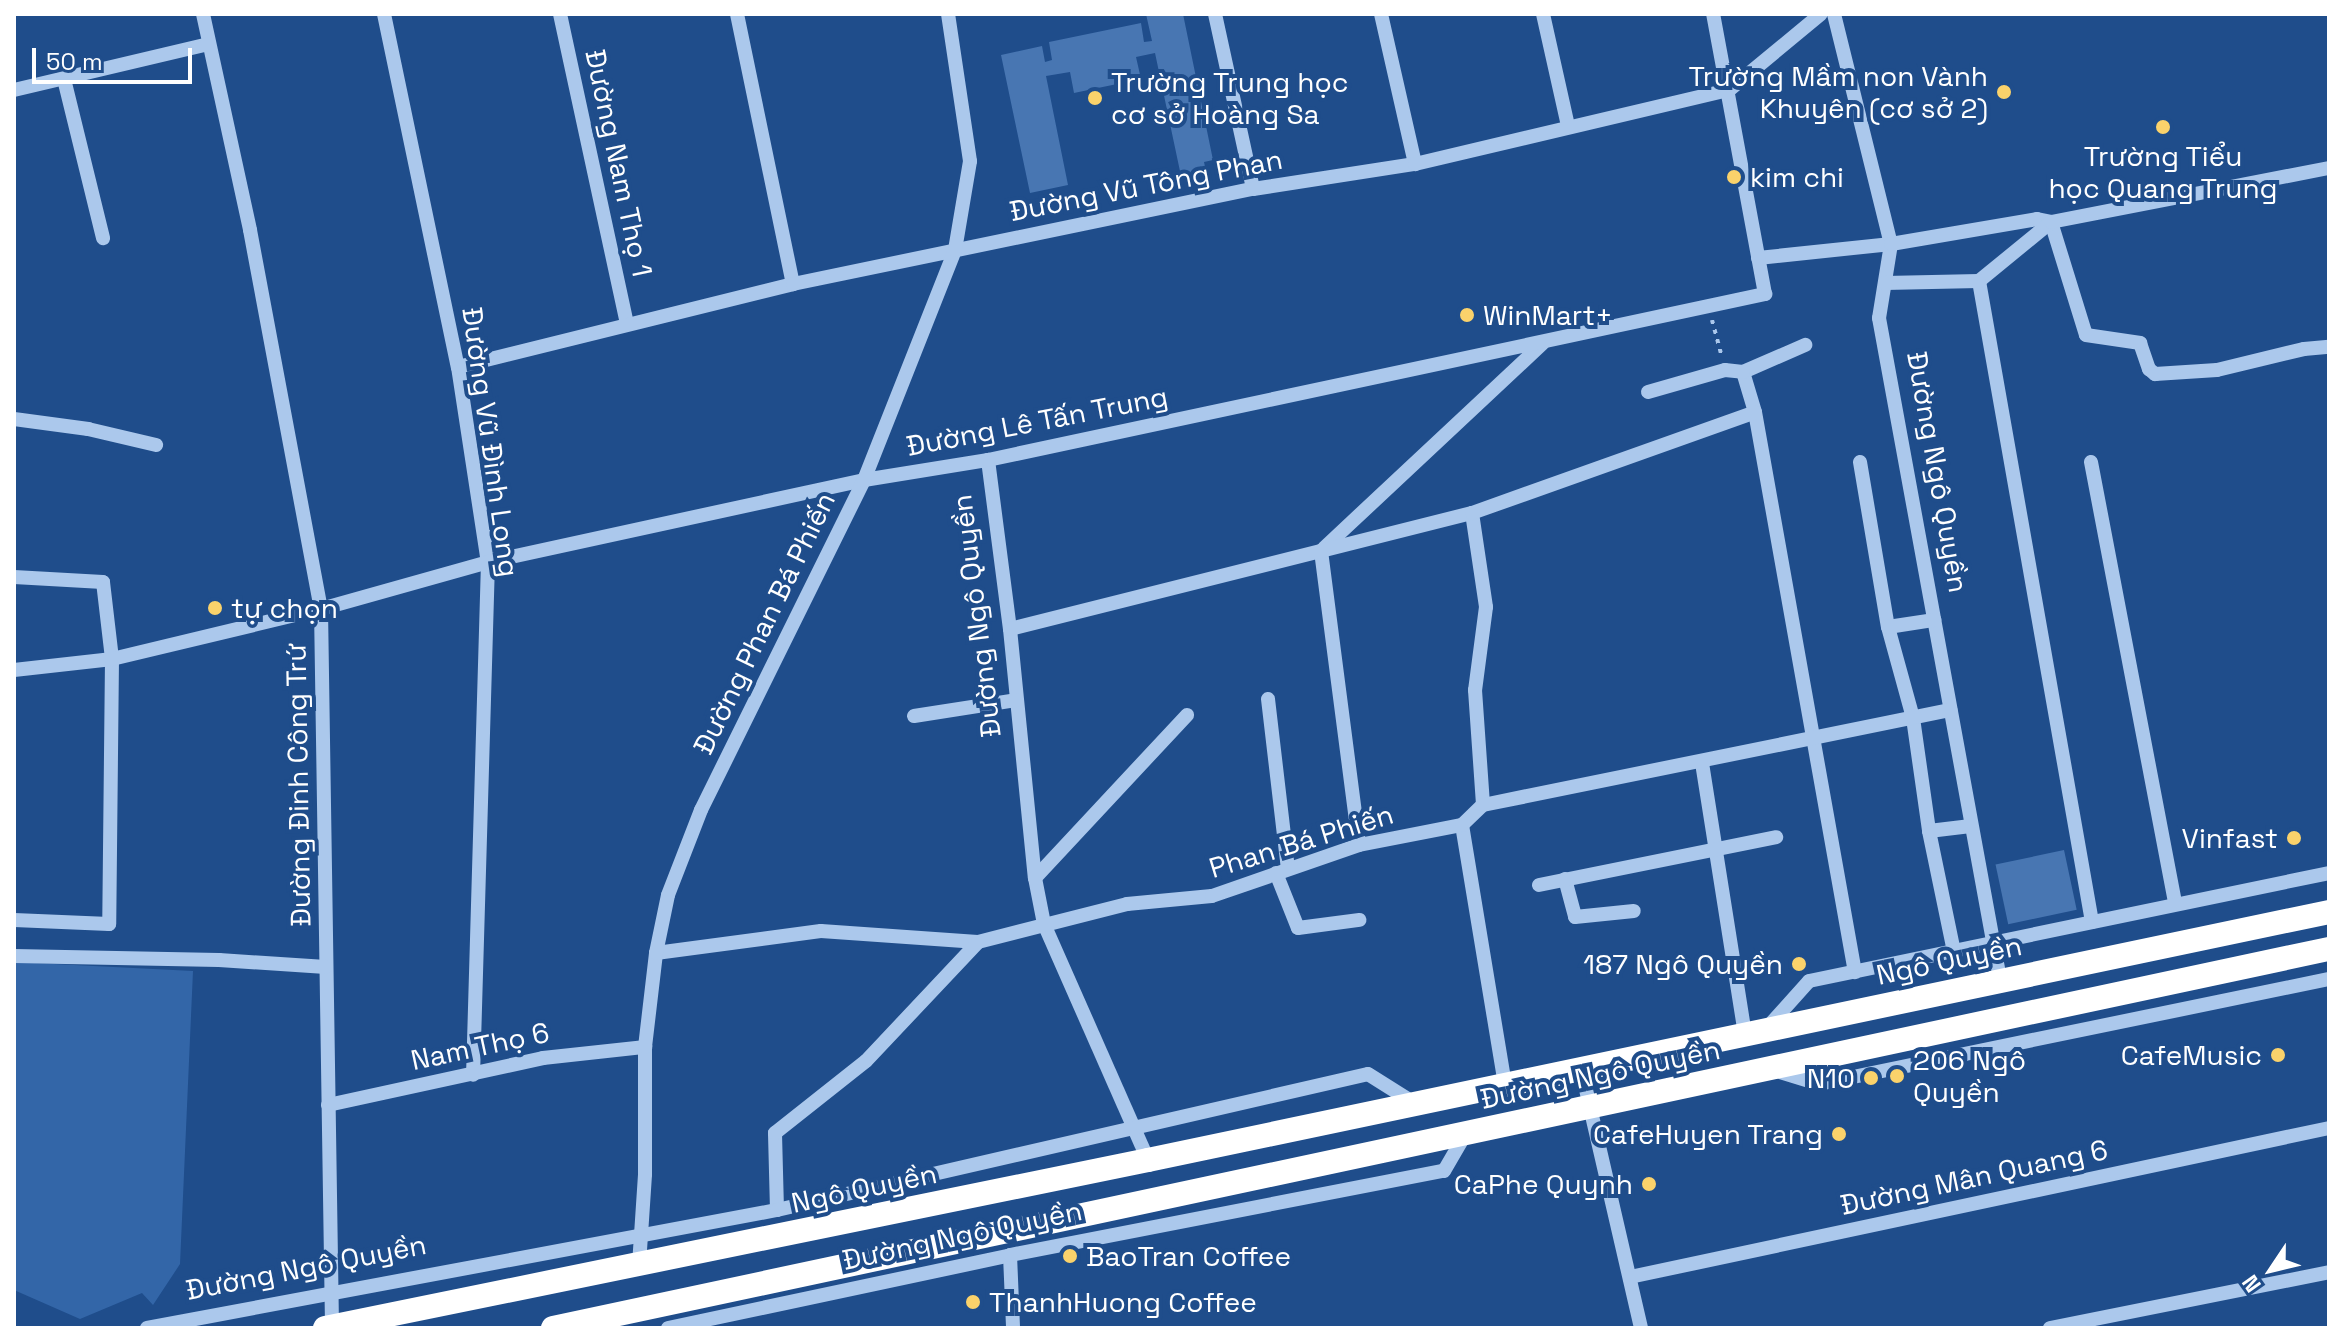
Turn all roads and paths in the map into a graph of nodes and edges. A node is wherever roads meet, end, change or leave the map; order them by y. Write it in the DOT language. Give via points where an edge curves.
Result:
graph roads {
  1 [pos="203,14"];
  2 [pos="384,14"];
  3 [pos="560,14"];
  4 [pos="737,14"];
  5 [pos="948,14"];
  6 [pos="1215,14"];
  7 [pos="1381,14"];
  8 [pos="1543,14"];
  9 [pos="1713,14"];
  10 [pos="1821,14"];
  11 [pos="1834,14"];
  12 [pos="209,44"];
  13 [pos="64,79"];
  14 [pos="14,90"];
  15 [pos="1729,90"];
  16 [pos="1568,126"];
  17 [pos="1415,164"];
  18 [pos="2329,168"];
  19 [pos="1253,189"];
  20 [pos="2051,222"];
  21 [pos="103,238"];
  22 [pos="1891,244"];
  23 [pos="955,250"];
  24 [pos="1758,258"];
  25 [pos="1979,281"];
  26 [pos="1885,283"];
  27 [pos="793,284"];
  28 [pos="1708,306"];
  29 [pos="627,323"];
  30 [pos="1542,343"];
  31 [pos="1805,345"];
  32 [pos="2329,347"];
  33 [pos="458,367"];
  34 [pos="1725,370"];
  35 [pos="1743,372"];
  36 [pos="1648,392"];
  37 [pos="1755,412"];
  38 [pos="14,419"];
  39 [pos="156,445"];
  40 [pos="988,460"];
  41 [pos="1860,462"];
  42 [pos="2091,462"];
  43 [pos="864,480"];
  44 [pos="1472,513"];
  45 [pos="1321,551"];
  46 [pos="488,562"];
  47 [pos="14,577"];
  48 [pos="321,609"];
  49 [pos="1934,620"];
  50 [pos="1888,627"];
  51 [pos="1010,629"];
  52 [pos="112,659"];
  53 [pos="14,670"];
  54 [pos="1268,699"];
  55 [pos="1016,700"];
  56 [pos="1950,710"];
  57 [pos="1187,715"];
  58 [pos="914,716"];
  59 [pos="1913,718"];
  60 [pos="1812,741"];
  61 [pos="1702,763"];
  62 [pos="1483,805"];
  63 [pos="1462,825"];
  64 [pos="1971,826"];
  65 [pos="1929,831"];
  66 [pos="1776,837"];
  67 [pos="1359,845"];
  68 [pos="1716,847"];
  69 [pos="1282,871"];
  70 [pos="2329,873"];
  71 [pos="1035,878"];
  72 [pos="1565,879"];
  73 [pos="1539,885"];
  74 [pos="2175,904"];
  75 [pos="1634,911"];
  76 [pos="2329,912"];
  77 [pos="14,920"];
  78 [pos="1359,920"];
  79 [pos="2092,922"];
  80 [pos="1044,924"];
  81 [pos="978,942"];
  82 [pos="1993,944"];
  83 [pos="2329,949"];
  84 [pos="1954,952"];
  85 [pos="656,953"];
  86 [pos="14,956"];
  87 [pos="326,967"];
  88 [pos="1855,972"];
  89 [pos="2000,979"];
  90 [pos="2329,979"];
  91 [pos="1756,1031"];
  92 [pos="645,1047"];
  93 [pos="1581,1068"];
  94 [pos="1769,1068"];
  95 [pos="473,1075"];
  96 [pos="1505,1084"];
  97 [pos="1414,1103"];
  98 [pos="328,1105"];
  99 [pos="1591,1107"];
  100 [pos="1133,1128"];
  101 [pos="2329,1128"];
  102 [pos="1466,1133"];
  103 [pos="1148,1160"];
  104 [pos="777,1210"];
  105 [pos="641,1234"];
  106 [pos="1010,1255"];
  107 [pos="639,1265"];
  108 [pos="2329,1272"];
  109 [pos="1630,1277"];
  110 [pos="330,1293"];
  111 [pos="690,1326"];
  112 [pos="147,1328"];
  113 [pos="330,1328"];
  114 [pos="553,1328"];
  115 [pos="668,1328"];
  116 [pos="1013,1328"];
  117 [pos="1641,1328"];
  118 [pos="2050,1328"];
  1 -- 12 [label="street, Đường Đinh Công Trứ"];
  2 -- 33 [label="street, Đường Vũ Đình Long"];
  3 -- 29 [label="street, Đường Nam Thọ 1"];
  4 -- 27 [label="street"];
  5 -- 23 [label="street, Đường Phan Bá Phiến" via="970,161"];
  6 -- 19 [label="street"];
  7 -- 17 [label="street"];
  8 -- 16 [label="street"];
  9 -- 15 [label="street"];
  10 -- 15 [label="street, Đường Vũ Tông Phan"];
  11 -- 22 [label="street, Đường Ngô Quyền"];
  12 -- 13 [label="street"];
  12 -- 48 [label="street, Đường Đinh Công Trứ" via="268,318"];
  13 -- 14 [label="street"];
  13 -- 21 [label="street"];
  15 -- 16 [label="street, Đường Vũ Tông Phan"];
  15 -- 24 [label="street"];
  16 -- 17 [label="street, Đường Vũ Tông Phan"];
  17 -- 19 [label="street, Đường Vũ Tông Phan"];
  18 -- 20 [label="street"];
  19 -- 23 [label="street, Đường Vũ Tông Phan"];
  20 -- 22 [label="street" via="2031,219"];
  20 -- 25 [label="street"];
  20 -- 32 [label="street" via="2086,335 2140,343 2155,374 2217,370"];
  22 -- 24 [label="street"];
  22 -- 26 [label="street, Đường Ngô Quyền"];
  23 -- 27 [label="street, Đường Vũ Tông Phan"];
  23 -- 43 [label="street, Đường Phan Bá Phiến"];
  24 -- 28 [label="street, Đường Lê Tấn Trung" via="1765,294"];
  25 -- 26 [label="street"];
  25 -- 79 [label="street"];
  26 -- 49 [label="street, Đường Ngô Quyền" via="1879,318"];
  27 -- 29 [label="street, Đường Vũ Tông Phan"];
  28 -- 30 [label="street, Đường Lê Tấn Trung"];
  28 -- 34 [label="path"];
  29 -- 33 [label="street, Đường Vũ Tông Phan"];
  30 -- 40 [label="street, Đường Lê Tấn Trung"];
  30 -- 45 [label="street"];
  31 -- 35 [label="street"];
  33 -- 46 [label="street, Đường Vũ Đình Long"];
  34 -- 35 [label="street"];
  34 -- 36 [label="street"];
  35 -- 37 [label="street"];
  37 -- 44 [label="street"];
  37 -- 60 [label="street"];
  38 -- 39 [label="street"];
  40 -- 43 [label="street, Đường Lê Tấn Trung"];
  40 -- 51 [label="street, Đường Ngô Quyền"];
  41 -- 50 [label="street"];
  42 -- 74 [label="street"];
  43 -- 46 [label="street, Đường Lê Tấn Trung"];
  43 -- 85 [label="street, Đường Phan Bá Phiến" via="701,810 668,895"];
  44 -- 45 [label="street"];
  44 -- 62 [label="street" via="1486,607 1475,690"];
  45 -- 51 [label="street"];
  45 -- 67 [label="street"];
  46 -- 48 [label="street, Đường Lê Tấn Trung"];
  46 -- 95 [label="street, Đường Vũ Đình Long"];
  47 -- 52 [label="street" via="103,582"];
  48 -- 52 [label="street, Đường Lê Tấn Trung"];
  48 -- 87 [label="street, Đường Đinh Công Trứ"];
  49 -- 50 [label="street"];
  49 -- 56 [label="street, Đường Ngô Quyền"];
  50 -- 59 [label="street"];
  51 -- 55 [label="street, Đường Ngô Quyền"];
  52 -- 53 [label="street, Đường Lê Tấn Trung"];
  52 -- 77 [label="street" via="109,924"];
  54 -- 69 [label="street"];
  55 -- 58 [label="street"];
  55 -- 71 [label="street, Đường Ngô Quyền"];
  56 -- 59 [label="street"];
  56 -- 64 [label="street, Đường Ngô Quyền"];
  57 -- 71 [label="street"];
  59 -- 60 [label="street"];
  59 -- 65 [label="street"];
  60 -- 61 [label="street"];
  60 -- 88 [label="street"];
  61 -- 62 [label="street"];
  61 -- 68 [label="street"];
  62 -- 63 [label="street"];
  63 -- 67 [label="street, Phan Bá Phiến"];
  63 -- 96 [label="street, Đường Ngô Quyền"];
  64 -- 65 [label="street"];
  64 -- 82 [label="street, Đường Ngô Quyền"];
  65 -- 84 [label="street"];
  66 -- 68 [label="street"];
  67 -- 69 [label="street, Phan Bá Phiến"];
  68 -- 72 [label="street"];
  68 -- 91 [label="street"];
  69 -- 78 [label="street" via="1298,928"];
  69 -- 80 [label="street, Phan Bá Phiến" via="1212,896 1127,904"];
  70 -- 74 [label="street"];
  71 -- 80 [label="street, Đường Ngô Quyền"];
  72 -- 73 [label="street"];
  72 -- 75 [label="street" via="1575,917"];
  74 -- 79 [label="street"];
  76 -- 89 [label="highway, Ngô Quyền"];
  79 -- 82 [label="street"];
  80 -- 81 [label="street, Phan Bá Phiến"];
  80 -- 100 [label="street, Đường Ngô Quyền"];
  81 -- 85 [label="street, Phan Bá Phiến" via="821,931"];
  81 -- 104 [label="street" via="866,1061 775,1133"];
  82 -- 84 [label="street"];
  82 -- 89 [label="street, Đường Ngô Quyền"];
  83 -- 94 [label="highway"];
  84 -- 88 [label="street"];
  85 -- 92 [label="street, Đường Phan Bá Phiến"];
  86 -- 87 [label="street"];
  87 -- 98 [label="street, Đường Đinh Công Trứ"];
  88 -- 91 [label="street" via="1809,981"];
  89 -- 91 [label="highway, Ngô Quyền"];
  90 -- 94 [label="street" via="1819,1084"];
  91 -- 93 [label="highway, Ngô Quyền"];
  92 -- 95 [label="street, Nam Thọ 6" via="569,1054"];
  92 -- 105 [label="street, Đường Phan Bá Phiến"];
  93 -- 96 [label="highway, Đường Ngô Quyền"];
  93 -- 99 [label="street"];
  94 -- 99 [label="highway, Đường Ngô Quyền"];
  95 -- 98 [label="street, Nam Thọ 6"];
  96 -- 97 [label="highway, Đường Ngô Quyền"];
  97 -- 100 [label="street, Đường Ngô Quyền" via="1368,1074"];
  97 -- 103 [label="highway, Ngô Quyền"];
  98 -- 110 [label="street, Đường Đinh Công Trứ"];
  99 -- 102 [label="highway, Đường Ngô Quyền"];
  99 -- 109 [label="street"];
  100 -- 103 [label="street, Đường Ngô Quyền"];
  100 -- 104 [label="street, Đường Ngô Quyền"];
  101 -- 109 [label="street, Đường Mân Quang 6"];
  102 -- 106 [label="street, Đường Ngô Quyền" via="1444,1171"];
  102 -- 114 [label="highway"];
  103 -- 107 [label="highway, Ngô Quyền"];
  104 -- 105 [label="street, Đường Ngô Quyền"];
  105 -- 107 [label="street, Đường Phan Bá Phiến"];
  105 -- 110 [label="street, Đường Ngô Quyền"];
  106 -- 111 [label="street, Đường Ngô Quyền"];
  106 -- 116 [label="street"];
  107 -- 113 [label="highway, Ngô Quyền"];
  108 -- 118 [label="street"];
  109 -- 117 [label="street"];
  110 -- 112 [label="street, Đường Ngô Quyền"];
  110 -- 113 [label="street, Đường Đinh Công Trứ"];
  111 -- 115 [label="street, Đường Ngô Quyền"];
}
